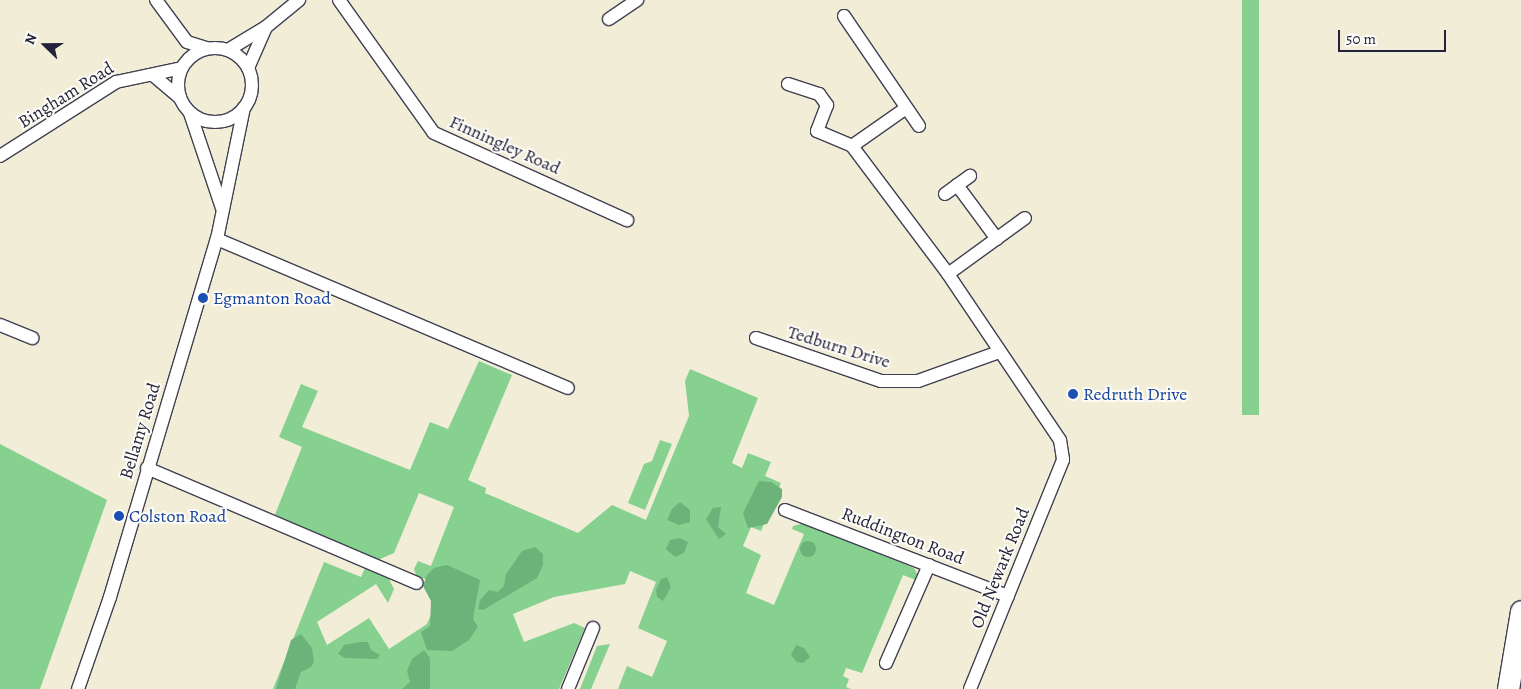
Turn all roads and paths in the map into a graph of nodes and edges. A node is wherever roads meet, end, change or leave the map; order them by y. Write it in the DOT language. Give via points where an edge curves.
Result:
graph roads {
  1 [pos="156,0"];
  2 [pos="299,0"];
  3 [pos="339,0"];
  4 [pos="637,0"];
  5 [pos="844,16"];
  6 [pos="609,19"];
  7 [pos="266,27"];
  8 [pos="187,42"];
  9 [pos="207,48"];
  10 [pos="228,50"];
  11 [pos="183,66"];
  12 [pos="248,68"];
  13 [pos="154,76"];
  14 [pos="788,84"];
  15 [pos="180,98"];
  16 [pos="244,108"];
  17 [pos="906,108"];
  18 [pos="190,113"];
  19 [pos="919,126"];
  20 [pos="852,146"];
  21 [pos="0,156"];
  22 [pos="970,176"];
  23 [pos="957,185"];
  24 [pos="945,194"];
  25 [pos="223,210"];
  26 [pos="1025,218"];
  27 [pos="627,220"];
  28 [pos="217,238"];
  29 [pos="997,239"];
  30 [pos="948,274"];
  31 [pos="0,325"];
  32 [pos="33,338"];
  33 [pos="756,338"];
  34 [pos="998,352"];
  35 [pos="568,388"];
  36 [pos="147,468"];
  37 [pos="785,510"];
  38 [pos="928,565"];
  39 [pos="417,582"];
  40 [pos="1008,596"];
  41 [pos="1521,611"];
  42 [pos="593,628"];
  43 [pos="886,663"];
  44 [pos="78,689"];
  45 [pos="568,689"];
  46 [pos="970,689"];
  47 [pos="1508,689"];
  1 -- 8 [label="street"];
  2 -- 7 [label="street"];
  3 -- 27 [label="street, Finningley Road" via="434,133"];
  4 -- 6 [label="street"];
  5 -- 17 [label="street"];
  7 -- 10 [label="street"];
  7 -- 12 [label="street"];
  8 -- 9 [label="street"];
  8 -- 11 [label="street"];
  9 -- 10 [label="street"];
  9 -- 11 [label="street"];
  10 -- 12 [label="street"];
  11 -- 13 [label="street, Bingham Road"];
  11 -- 15 [label="street" via="178,80"];
  12 -- 16 [label="street" via="251,88"];
  13 -- 15 [label="street"];
  13 -- 21 [label="street, Bingham Road" via="139,75 116,82"];
  14 -- 20 [label="street" via="820,94 827,105 817,131"];
  15 -- 18 [label="street"];
  16 -- 18 [label="street" via="233,118 218,122 203,120"];
  16 -- 25 [label="street, Bellamy Road"];
  17 -- 19 [label="street"];
  17 -- 20 [label="street"];
  18 -- 25 [label="street"];
  20 -- 30 [label="street"];
  22 -- 23 [label="street"];
  23 -- 24 [label="street"];
  23 -- 29 [label="street"];
  25 -- 28 [label="street, Bellamy Road"];
  26 -- 29 [label="street"];
  28 -- 35 [label="street"];
  28 -- 36 [label="street, Bellamy Road"];
  29 -- 30 [label="street"];
  30 -- 34 [label="street"];
  31 -- 32 [label="street"];
  33 -- 34 [label="street, Tedburn Drive" via="881,381 918,381"];
  34 -- 40 [label="street, Old Newark Road" via="1060,440 1063,460"];
  36 -- 39 [label="street"];
  36 -- 44 [label="street, Bellamy Road"];
  37 -- 38 [label="street, Ruddington Road"];
  38 -- 40 [label="street, Ruddington Road"];
  38 -- 43 [label="street"];
  40 -- 46 [label="street, Old Newark Road"];
  41 -- 47 [label="highway"];
  42 -- 45 [label="street"];
}
